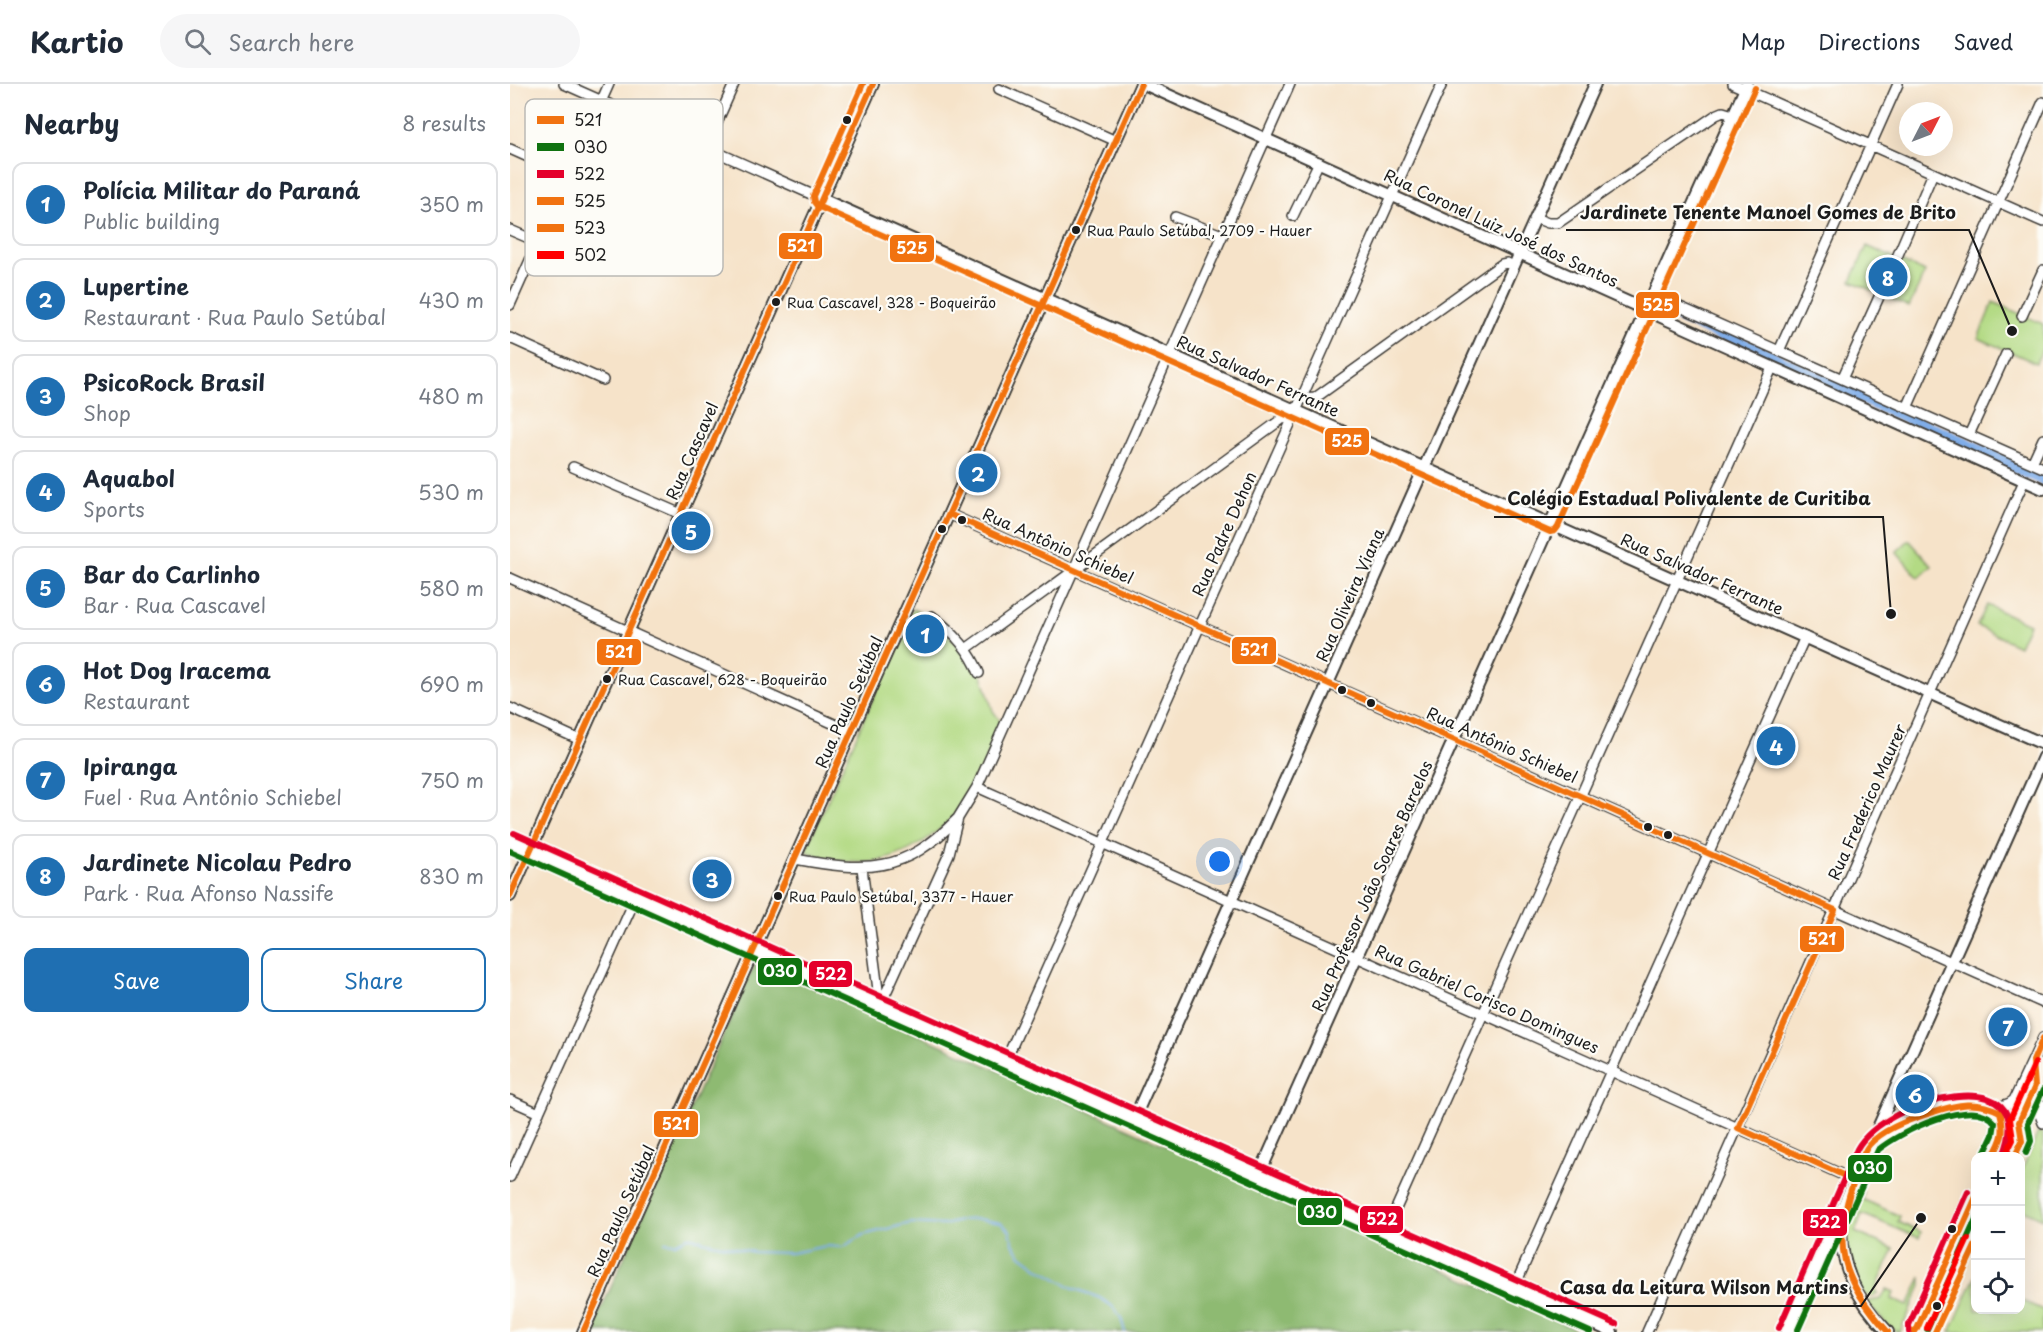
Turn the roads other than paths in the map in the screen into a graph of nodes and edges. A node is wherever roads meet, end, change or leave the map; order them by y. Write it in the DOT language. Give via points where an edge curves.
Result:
graph roads {
  1 [pos="564,84"];
  2 [pos="609,84"];
  3 [pos="734,84"];
  4 [pos="873,84"];
  5 [pos="1142,84"];
  6 [pos="1290,84"];
  7 [pos="1442,84"];
  8 [pos="1595,84"];
  9 [pos="1733,84"];
  10 [pos="1898,84"];
  11 [pos="1745,86"];
  12 [pos="999,88"];
  13 [pos="599,99"];
  14 [pos="602,99"];
  15 [pos="2043,102"];
  16 [pos="723,109"];
  17 [pos="1733,115"];
  18 [pos="1265,138"];
  19 [pos="1116,141"];
  20 [pos="1871,145"];
  21 [pos="510,149"];
  22 [pos="723,155"];
  23 [pos="525,156"];
  24 [pos="1319,162"];
  25 [pos="1934,173"];
  26 [pos="1392,195"];
  27 [pos="822,199"];
  28 [pos="1998,202"];
  29 [pos="1293,216"];
  30 [pos="1175,217"];
  31 [pos="1535,218"];
  32 [pos="2043,222"];
  33 [pos="510,230"];
  34 [pos="1222,235"];
  35 [pos="525,237"];
  36 [pos="1520,252"];
  37 [pos="1897,256"];
  38 [pos="1514,266"];
  39 [pos="2043,270"];
  40 [pos="525,272"];
  41 [pos="1653,295"];
  42 [pos="1879,297"];
  43 [pos="1046,298"];
  44 [pos="510,305"];
  45 [pos="1645,311"];
  46 [pos="2022,316"];
  47 [pos="510,338"];
  48 [pos="1779,351"];
  49 [pos="1170,354"];
  50 [pos="2006,354"];
  51 [pos="1772,368"];
  52 [pos="1842,379"];
  53 [pos="603,380"];
  54 [pos="1301,399"];
  55 [pos="1907,408"];
  56 [pos="1295,413"];
  57 [pos="1969,435"];
  58 [pos="2043,439"];
  59 [pos="2032,464"];
  60 [pos="573,466"];
  61 [pos="1424,467"];
  62 [pos="2043,468"];
  63 [pos="2024,481"];
  64 [pos="2043,489"];
  65 [pos="681,514"];
  66 [pos="949,514"];
  67 [pos="1550,523"];
  68 [pos="1073,570"];
  69 [pos="510,578"];
  70 [pos="1677,580"];
  71 [pos="932,616"];
  72 [pos="1200,626"];
  73 [pos="628,631"];
  74 [pos="1804,637"];
  75 [pos="966,649"];
  76 [pos="979,673"];
  77 [pos="1327,683"];
  78 [pos="1932,694"];
  79 [pos="510,708"];
  80 [pos="852,732"];
  81 [pos="580,740"];
  82 [pos="1454,740"];
  83 [pos="2043,744"];
  84 [pos="2043,757"];
  85 [pos="977,787"];
  86 [pos="1580,796"];
  87 [pos="958,818"];
  88 [pos="510,841"];
  89 [pos="1103,844"];
  90 [pos="531,850"];
  91 [pos="1708,854"];
  92 [pos="795,859"];
  93 [pos="862,868"];
  94 [pos="510,896"];
  95 [pos="636,897"];
  96 [pos="1230,901"];
  97 [pos="1835,910"];
  98 [pos="754,950"];
  99 [pos="1356,957"];
  100 [pos="1951,962"];
  101 [pos="2043,1004"];
  102 [pos="880,1006"];
  103 [pos="1483,1014"];
  104 [pos="2043,1038"];
  105 [pos="1005,1062"];
  106 [pos="1611,1071"];
  107 [pos="510,1100"];
  108 [pos="2042,1108"];
  109 [pos="539,1113"];
  110 [pos="1134,1119"];
  111 [pos="2043,1123"];
  112 [pos="1738,1128"];
  113 [pos="1870,1144"];
  114 [pos="1259,1175"];
  115 [pos="510,1177"];
  116 [pos="1854,1180"];
  117 [pos="1386,1231"];
  118 [pos="1514,1288"];
  119 [pos="583,1332"];
  120 [pos="1612,1332"];
  121 [pos="1647,1332"];
  122 [pos="1787,1332"];
  123 [pos="1888,1332"];
  1 -- 13 [label="street"];
  2 -- 14 [label="street"];
  3 -- 16 [label="street"];
  4 -- 27 [label="main road, Rua Cascavel"];
  5 -- 18 [label="main road, Rua Coronel Luiz José dos Santos"];
  5 -- 19 [label="main road, Rua Paulo Setúbal"];
  6 -- 18 [label="street"];
  7 -- 26 [label="street, Rua Padre Dehon"];
  8 -- 31 [label="main road, Rua Oliveira Viana"];
  9 -- 11 [label="street"];
  10 -- 20 [label="street"];
  11 -- 17 [label="main road, Rua Professor João Soares Barcelos"];
  11 -- 20 [label="street"];
  12 -- 19 [label="street"];
  15 -- 28 [label="street"];
  17 -- 31 [label="street" via="1716,115 1558,223"];
  17 -- 41 [label="main road, Rua Professor João Soares Barcelos"];
  18 -- 24 [label="main road, Rua Coronel Luiz José dos Santos"];
  18 -- 34 [label="street"];
  19 -- 43 [label="main road, Rua Paulo Setúbal"];
  20 -- 25 [label="street"];
  20 -- 48 [label="street"];
  21 -- 23 [label="street"];
  22 -- 27 [label="street"];
  24 -- 26 [label="main road, Rua Coronel Luiz José dos Santos"];
  24 -- 29 [label="street"];
  25 -- 28 [label="street"];
  25 -- 37 [label="street"];
  26 -- 36 [label="main road, Rua Coronel Luiz José dos Santos"];
  26 -- 54 [label="street, Rua Padre Dehon"];
  27 -- 43 [label="main road, Rua Salvador Ferrante"];
  27 -- 65 [label="main road, Rua Cascavel"];
  28 -- 32 [label="street"];
  28 -- 55 [label="street"];
  30 -- 34 [label="street"];
  31 -- 36 [label="main road, Rua Oliveira Viana"];
  33 -- 35 [label="street"];
  34 -- 49 [label="street"];
  36 -- 38 [label="main road, Rua Oliveira Viana"];
  36 -- 45 [label="main road, Rua Coronel Luiz José dos Santos"];
  38 -- 54 [label="street" via="1502,264 1315,398"];
  38 -- 61 [label="main road, Rua Oliveira Viana"];
  39 -- 46 [label="street"];
  40 -- 44 [label="street"];
  41 -- 45 [label="main road, Rua Professor João Soares Barcelos"];
  41 -- 48 [label="street"];
  42 -- 52 [label="street"];
  43 -- 49 [label="main road, Rua Salvador Ferrante"];
  43 -- 66 [label="main road, Rua Paulo Setúbal"];
  45 -- 51 [label="main road, Rua Coronel Luiz José dos Santos"];
  45 -- 67 [label="main road, Rua Professor João Soares Barcelos"];
  47 -- 53 [label="street"];
  48 -- 52 [label="street"];
  49 -- 56 [label="main road, Rua Salvador Ferrante"];
  49 -- 68 [label="street"];
  50 -- 57 [label="street"];
  51 -- 63 [label="main road, Rua Coronel Luiz José dos Santos"];
  51 -- 70 [label="street"];
  52 -- 55 [label="street"];
  54 -- 56 [label="street, Rua Padre Dehon"];
  55 -- 57 [label="street"];
  56 -- 61 [label="main road, Rua Salvador Ferrante"];
  56 -- 68 [label="street"];
  56 -- 72 [label="street, Rua Padre Dehon"];
  57 -- 59 [label="street"];
  58 -- 59 [label="street"];
  59 -- 62 [label="street"];
  60 -- 65 [label="street"];
  61 -- 67 [label="main road, Rua Salvador Ferrante"];
  61 -- 77 [label="main road, Rua Oliveira Viana"];
  63 -- 64 [label="main road, Rua Coronel Luiz José dos Santos"];
  63 -- 78 [label="street, Rua Frederico Maurer"];
  65 -- 73 [label="main road, Rua Cascavel"];
  66 -- 68 [label="street, Rua Antônio Schiebel"];
  66 -- 80 [label="main road, Rua Paulo Setúbal"];
  67 -- 70 [label="main road, Rua Salvador Ferrante"];
  67 -- 82 [label="main road, Rua Professor João Soares Barcelos"];
  68 -- 72 [label="street, Rua Antônio Schiebel"];
  68 -- 75 [label="street"];
  68 -- 85 [label="street"];
  69 -- 73 [label="street"];
  70 -- 74 [label="main road, Rua Salvador Ferrante"];
  70 -- 86 [label="street"];
  71 -- 75 [label="street"];
  72 -- 77 [label="street, Rua Antônio Schiebel"];
  72 -- 89 [label="street, Rua Padre Dehon"];
  73 -- 80 [label="street"];
  73 -- 81 [label="main road, Rua Cascavel"];
  74 -- 78 [label="main road, Rua Salvador Ferrante"];
  74 -- 91 [label="street"];
  75 -- 76 [label="street"];
  77 -- 82 [label="street, Rua Antônio Schiebel"];
  77 -- 96 [label="main road, Rua Oliveira Viana"];
  78 -- 83 [label="main road, Rua Salvador Ferrante"];
  78 -- 97 [label="street, Rua Frederico Maurer"];
  79 -- 81 [label="street"];
  80 -- 92 [label="main road, Rua Paulo Setúbal"];
  81 -- 90 [label="main road, Rua Cascavel"];
  82 -- 86 [label="street, Rua Antônio Schiebel"];
  82 -- 99 [label="main road, Rua Professor João Soares Barcelos"];
  84 -- 100 [label="main road"];
  85 -- 87 [label="street"];
  85 -- 89 [label="street, Rua Gabriel Corisco Domingues"];
  86 -- 91 [label="street, Rua Antônio Schiebel"];
  86 -- 103 [label="street"];
  87 -- 93 [label="street" via="915,852 890,863"];
  87 -- 102 [label="street" via="949,854"];
  88 -- 90 [label="main road"];
  89 -- 96 [label="street, Rua Gabriel Corisco Domingues"];
  89 -- 105 [label="street, Rua Padre Dehon"];
  90 -- 94 [label="main road, Rua Cascavel"];
  90 -- 95 [label="main road"];
  91 -- 97 [label="street, Rua Antônio Schiebel"];
  91 -- 106 [label="street"];
  92 -- 93 [label="street"];
  92 -- 98 [label="main road, Rua Paulo Setúbal"];
  93 -- 102 [label="street"];
  95 -- 98 [label="main road"];
  95 -- 109 [label="street"];
  96 -- 99 [label="street, Rua Gabriel Corisco Domingues"];
  96 -- 110 [label="main road, Rua Oliveira Viana"];
  97 -- 100 [label="street, Rua Antônio Schiebel"];
  97 -- 112 [label="street, Rua Frederico Maurer"];
  98 -- 102 [label="main road"];
  98 -- 119 [label="main road, Rua Paulo Setúbal"];
  99 -- 103 [label="street, Rua Gabriel Corisco Domingues"];
  99 -- 114 [label="main road, Rua Professor João Soares Barcelos"];
  100 -- 101 [label="street, Rua Antônio Schiebel"];
  100 -- 113 [label="main road"];
  102 -- 105 [label="main road"];
  103 -- 106 [label="street, Rua Gabriel Corisco Domingues"];
  103 -- 117 [label="street"];
  104 -- 113 [label="street" via="2014,1100 2004,1106 1970,1104 1936,1109"];
  105 -- 110 [label="main road"];
  106 -- 112 [label="street, Rua Gabriel Corisco Domingues"];
  106 -- 118 [label="street"];
  107 -- 109 [label="street"];
  108 -- 111 [label="street"];
  109 -- 115 [label="street"];
  110 -- 114 [label="main road"];
  112 -- 116 [label="street, Rua Gabriel Corisco Domingues"];
  112 -- 121 [label="street, Rua Frederico Maurer"];
  113 -- 116 [label="main road"];
  114 -- 117 [label="main road"];
  116 -- 122 [label="main road"];
  116 -- 123 [label="main road" via="1842,1218 1846,1266 1859,1296"];
  117 -- 118 [label="main road"];
  118 -- 120 [label="main road"];
}
